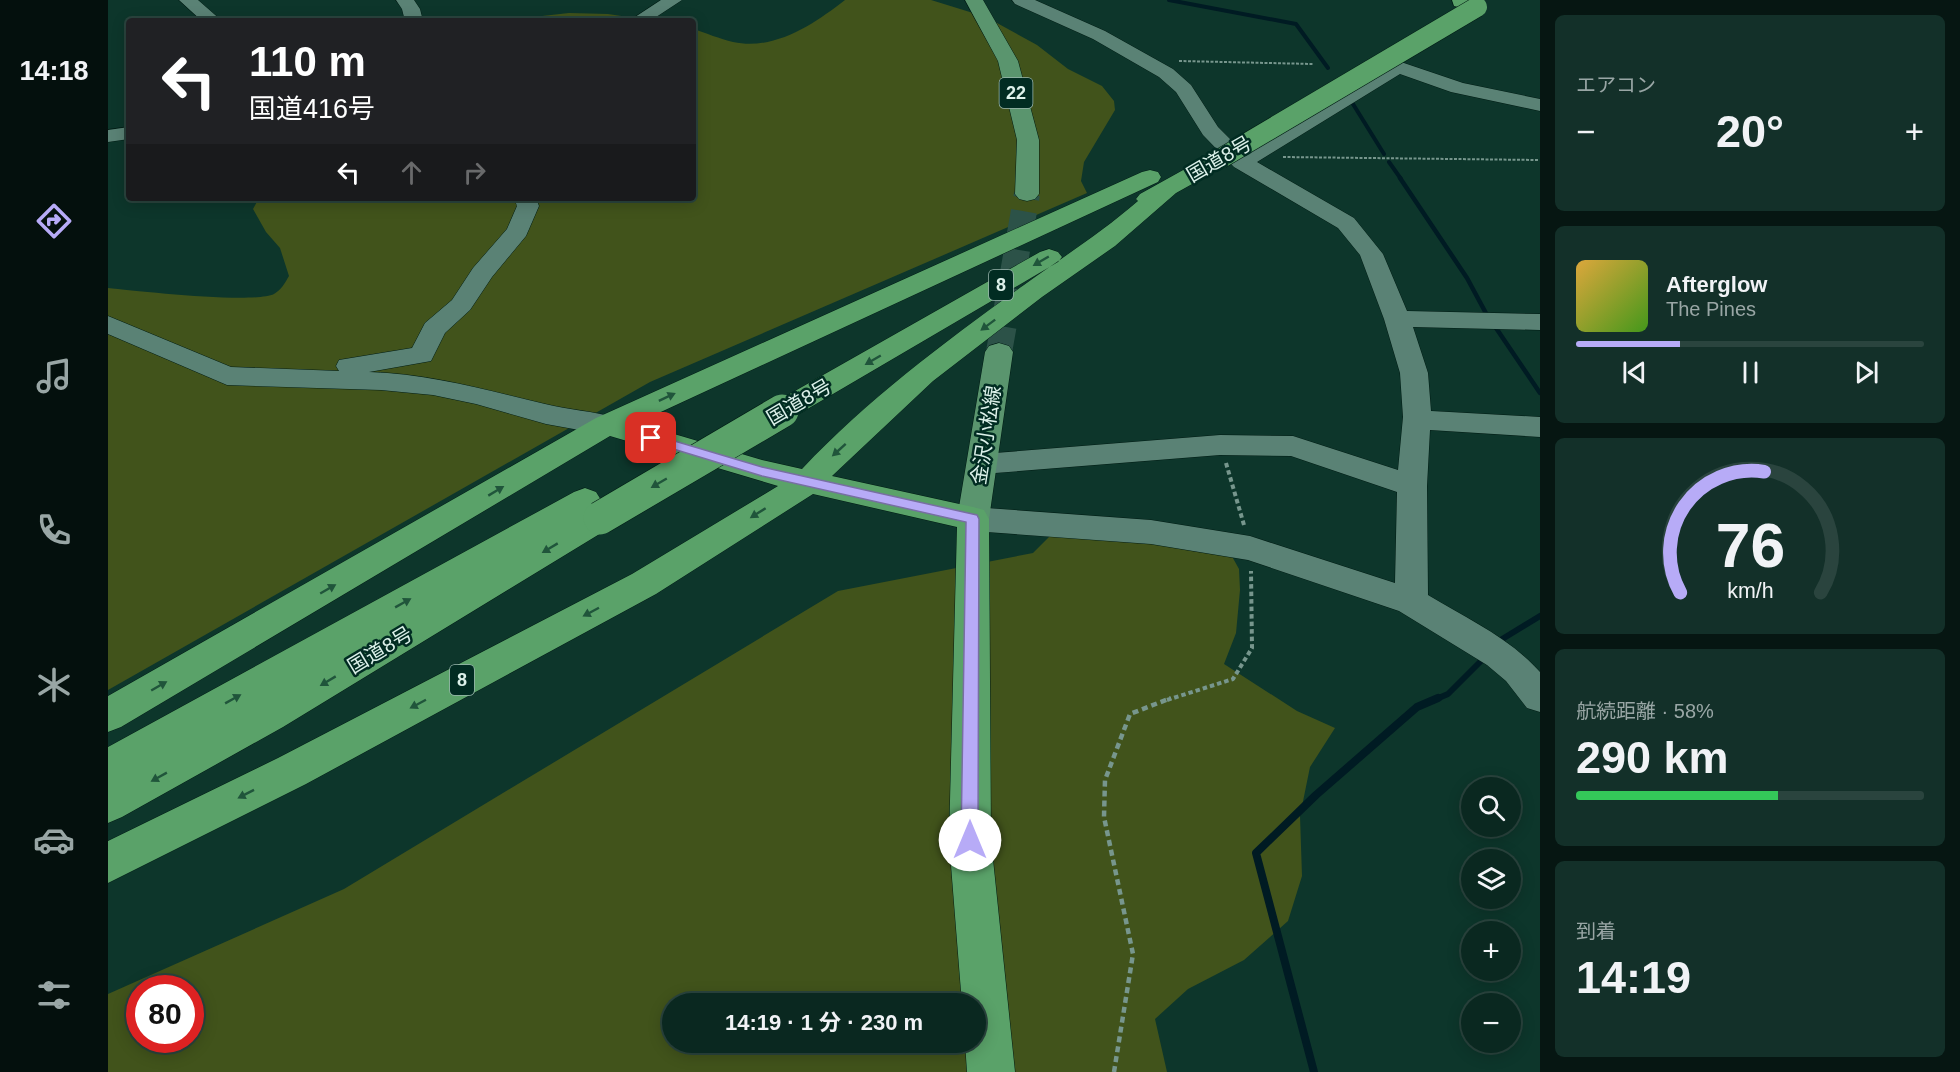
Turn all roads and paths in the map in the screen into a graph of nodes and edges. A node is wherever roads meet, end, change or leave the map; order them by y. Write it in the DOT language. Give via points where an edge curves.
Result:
graph roads {
  1 [pos="188,0"];
  2 [pos="405,0"];
  3 [pos="673,0"];
  4 [pos="974,0"];
  5 [pos="1021,0"];
  6 [pos="1472,2"];
  7 [pos="209,18"];
  8 [pos="413,18"];
  9 [pos="643,18"];
  10 [pos="1146,60"];
  11 [pos="1313,64"];
  12 [pos="1540,105"];
  13 [pos="126,133"];
  14 [pos="108,136"];
  15 [pos="1228,157"];
  16 [pos="1538,160"];
  17 [pos="1159,182"];
  18 [pos="1027,194"];
  19 [pos="526,201"];
  20 [pos="1397,319"];
  21 [pos="1540,322"];
  22 [pos="108,324"];
  23 [pos="999,352"];
  24 [pos="327,379"];
  25 [pos="1417,417"];
  26 [pos="607,425"];
  27 [pos="1540,427"];
  28 [pos="1220,445"];
  29 [pos="982,464"];
  30 [pos="808,482"];
  31 [pos="1412,486"];
  32 [pos="593,509"];
  33 [pos="972,519"];
  34 [pos="1250,548"];
  35 [pos="1411,602"];
  36 [pos="1540,697"];
  37 [pos="108,715"];
  38 [pos="108,767"];
  39 [pos="108,804"];
  40 [pos="108,863"];
  41 [pos="991,1072"];
  42 [pos="1114,1072"];
  1 -- 7 [label="street"];
  2 -- 8 [label="street"];
  3 -- 9 [label="street"];
  4 -- 18 [label="main road, 22" via="1008,61 1028,140"];
  5 -- 10 [label="street"];
  6 -- 15 [label="highway, 国道8号 / 8, bridge"];
  10 -- 11 [label="path"];
  10 -- 15 [label="street" via="1184,89"];
  12 -- 15 [label="street" via="1458,88 1398,67"];
  13 -- 14 [label="street"];
  15 -- 16 [label="path"];
  15 -- 17 [label="highway, 国道8号 / 8"];
  15 -- 20 [label="street" via="1346,224 1371,254"];
  26 -- 17 [label="highway, 8, one-way"];
  17 -- 30 [label="highway, 8, one-way" via="1106,241 923,374"];
  17 -- 32 [label="highway, 国道8号 / 8, bridge"];
  19 -- 24 [label="street" via="528,206 518,231 461,305 434,329 422,356 350,365"];
  20 -- 21 [label="street"];
  20 -- 25 [label="street" via="1414,373"];
  22 -- 24 [label="street" via="226,376"];
  23 -- 29 [label="main road, 金沢小松線"];
  24 -- 26 [label="street" via="433,386"];
  25 -- 27 [label="street"];
  25 -- 31 [label="street"];
  26 -- 30 [label="highway"];
  37 -- 26 [label="highway, 8, one-way"];
  28 -- 29 [label="street"];
  28 -- 31 [label="street" via="1293,446"];
  28 -- 34 [label="path"];
  29 -- 33 [label="main road, 金沢小松線"];
  30 -- 33 [label="highway"];
  30 -- 40 [label="highway, 8, one-way" via="644,584 292,771"];
  31 -- 35 [label="street"];
  38 -- 32 [label="highway, 国道8号 / 8, one-way"];
  32 -- 39 [label="highway, 国道8号 / 8, one-way" via="270,715"];
  33 -- 34 [label="street" via="1151,532"];
  33 -- 41 [label="highway" via="970,840"];
  34 -- 35 [label="street"];
  34 -- 42 [label="path" via="1252,648 1233,679 1130,714 1106,780 1104,817 1133,954"];
  35 -- 36 [label="street" via="1499,655"];
}
